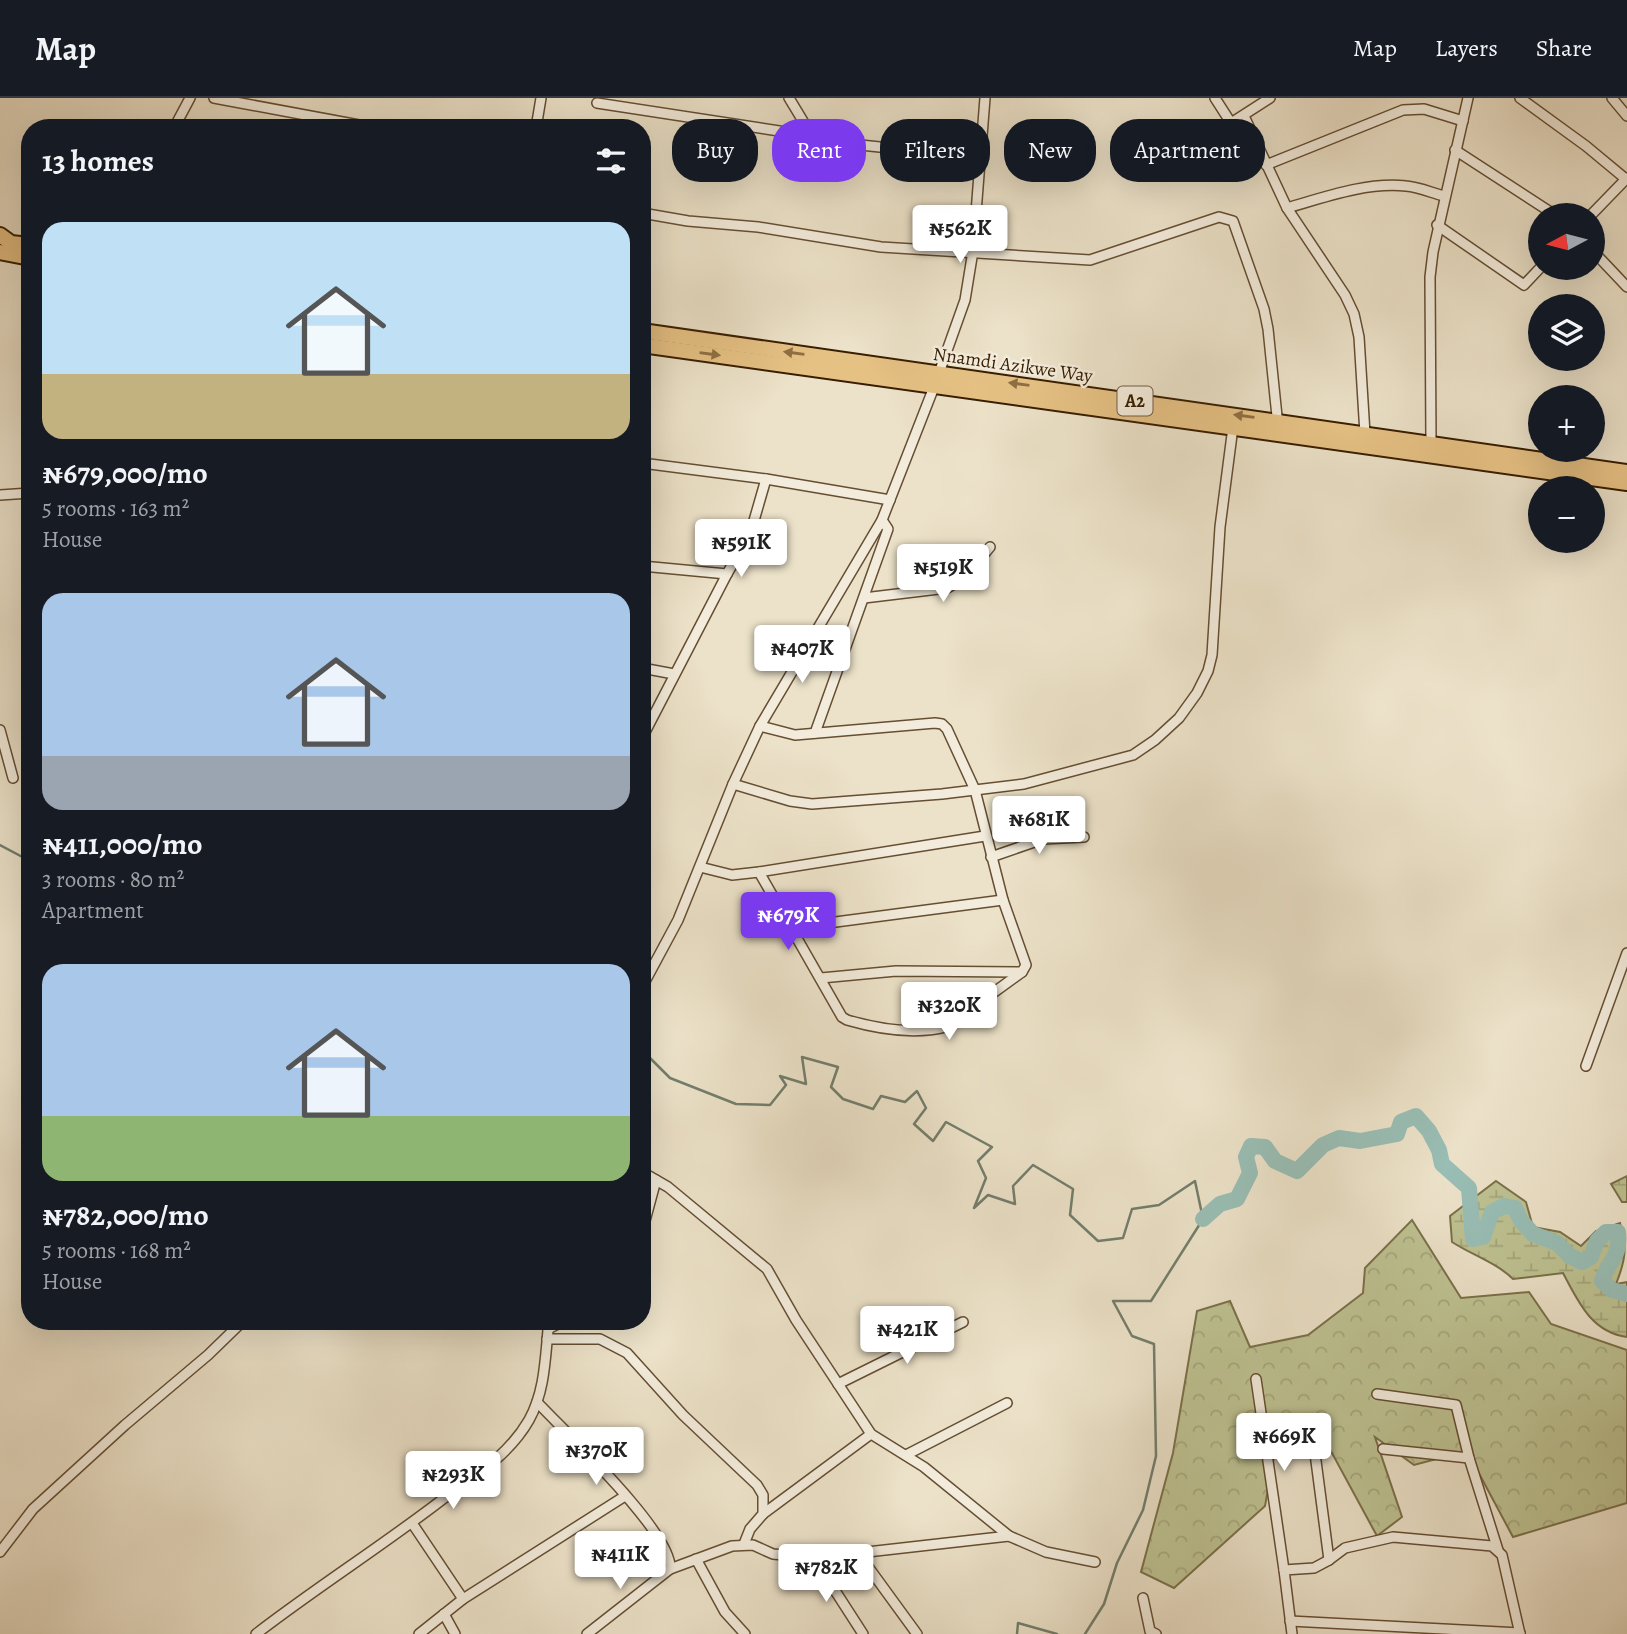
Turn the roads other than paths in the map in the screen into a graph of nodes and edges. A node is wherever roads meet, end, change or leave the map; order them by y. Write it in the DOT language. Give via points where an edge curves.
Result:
graph roads {
  1 [pos="190,98"];
  2 [pos="214,98"];
  3 [pos="541,98"];
  4 [pos="789,98"];
  5 [pos="985,98"];
  6 [pos="1215,98"];
  7 [pos="1270,98"];
  8 [pos="1398,98"];
  9 [pos="1468,98"];
  10 [pos="1520,98"];
  11 [pos="1612,98"];
  12 [pos="597,103"];
  13 [pos="1403,110"];
  14 [pos="1244,116"];
  15 [pos="1627,116"];
  16 [pos="179,119"];
  17 [pos="327,119"];
  18 [pos="538,119"];
  19 [pos="802,119"];
  20 [pos="983,119"];
  21 [pos="1464,121"];
  22 [pos="772,130"];
  23 [pos="1455,150"];
  24 [pos="1266,165"];
  25 [pos="1627,179"];
  26 [pos="978,182"];
  27 [pos="1444,196"];
  28 [pos="1537,203"];
  29 [pos="1603,203"];
  30 [pos="1287,208"];
  31 [pos="651,215"];
  32 [pos="1437,225"];
  33 [pos="0,235"];
  34 [pos="21,244"];
  35 [pos="973,251"];
  36 [pos="0,252"];
  37 [pos="21,256"];
  38 [pos="1605,264"];
  39 [pos="1529,280"];
  40 [pos="1627,287"];
  41 [pos="651,332"];
  42 [pos="651,346"];
  43 [pos="936,380"];
  44 [pos="1233,427"];
  45 [pos="1278,428"];
  46 [pos="1365,434"];
  47 [pos="1431,443"];
  48 [pos="651,464"];
  49 [pos="1627,472"];
  50 [pos="766,479"];
  51 [pos="1627,483"];
  52 [pos="21,494"];
  53 [pos="0,495"];
  54 [pos="890,500"];
  55 [pos="882,520"];
  56 [pos="990,547"];
  57 [pos="651,567"];
  58 [pos="727,574"];
  59 [pos="864,598"];
  60 [pos="651,669"];
  61 [pos="674,674"];
  62 [pos="651,720"];
  63 [pos="760,726"];
  64 [pos="0,730"];
  65 [pos="816,733"];
  66 [pos="13,778"];
  67 [pos="733,784"];
  68 [pos="975,790"];
  69 [pos="985,836"];
  70 [pos="1084,837"];
  71 [pos="991,857"];
  72 [pos="700,867"];
  73 [pos="759,872"];
  74 [pos="1003,900"];
  75 [pos="790,928"];
  76 [pos="1627,953"];
  77 [pos="651,970"];
  78 [pos="1022,972"];
  79 [pos="821,978"];
  80 [pos="1586,1066"];
  81 [pos="651,1177"];
  82 [pos="656,1180"];
  83 [pos="651,1199"];
  84 [pos="963,1322"];
  85 [pos="234,1330"];
  86 [pos="548,1330"];
  87 [pos="553,1330"];
  88 [pos="1256,1379"];
  89 [pos="838,1384"];
  90 [pos="1377,1394"];
  91 [pos="537,1402"];
  92 [pos="1007,1403"];
  93 [pos="1311,1423"];
  94 [pos="871,1434"];
  95 [pos="1383,1449"];
  96 [pos="906,1455"];
  97 [pos="1469,1458"];
  98 [pos="625,1496"];
  99 [pos="764,1514"];
  100 [pos="412,1523"];
  101 [pos="1009,1536"];
  102 [pos="744,1544"];
  103 [pos="1498,1550"];
  104 [pos="0,1552"];
  105 [pos="858,1553"];
  106 [pos="814,1558"];
  107 [pos="696,1559"];
  108 [pos="1329,1560"];
  109 [pos="1095,1562"];
  110 [pos="670,1569"];
  111 [pos="1284,1570"];
  112 [pos="1143,1598"];
  113 [pos="463,1599"];
  114 [pos="444,1614"];
  115 [pos="1290,1621"];
  116 [pos="858,1632"];
  117 [pos="1152,1633"];
  118 [pos="257,1634"];
  119 [pos="419,1634"];
  120 [pos="455,1634"];
  121 [pos="587,1634"];
  122 [pos="745,1634"];
  123 [pos="917,1634"];
  124 [pos="1292,1634"];
  125 [pos="1520,1634"];
  1 -- 16 [label="street"];
  2 -- 17 [label="street"];
  3 -- 18 [label="street"];
  4 -- 19 [label="street"];
  5 -- 20 [label="street"];
  6 -- 14 [label="street" via="1231,123"];
  7 -- 14 [label="street"];
  8 -- 13 [label="street"];
  9 -- 21 [label="street"];
  10 -- 25 [label="street"];
  11 -- 15 [label="street"];
  12 -- 22 [label="street"];
  13 -- 21 [label="street" via="1424,109"];
  13 -- 24 [label="street"];
  14 -- 24 [label="street"];
  21 -- 23 [label="street"];
  23 -- 27 [label="street"];
  23 -- 28 [label="street"];
  24 -- 30 [label="street"];
  25 -- 29 [label="street"];
  26 -- 35 [label="street"];
  27 -- 30 [label="street" via="1409,186 1375,187"];
  27 -- 32 [label="street"];
  30 -- 46 [label="street" via="1354,314"];
  31 -- 35 [label="street" via="881,247"];
  32 -- 39 [label="street" via="1524,285"];
  32 -- 47 [label="street" via="1430,277"];
  33 -- 34 [label="highway"];
  35 -- 43 [label="street" via="965,300"];
  35 -- 45 [label="street" via="1090,260 1219,217 1229,218 1264,309"];
  36 -- 37 [label="highway"];
  38 -- 40 [label="street"];
  43 -- 41 [label="highway, Nnamdi Azikwe Way / A2, one-way"];
  42 -- 43 [label="highway, Nnamdi Azikwe Way / A2, one-way"];
  43 -- 44 [label="highway, Nnamdi Azikwe Way / A2"];
  45 -- 43 [label="highway, Nnamdi Azikwe Way / A2, one-way"];
  43 -- 54 [label="street"];
  44 -- 45 [label="highway, Nnamdi Azikwe Way / A2"];
  44 -- 68 [label="street" via="1220,527 1212,654 1191,702 1155,740 1133,755 1024,784"];
  45 -- 46 [label="highway, Nnamdi Azikwe Way / A2"];
  45 -- 51 [label="highway, Nnamdi Azikwe Way / A2"];
  46 -- 47 [label="highway, Nnamdi Azikwe Way / A2"];
  47 -- 49 [label="highway, Nnamdi Azikwe Way / A2"];
  48 -- 50 [label="street"];
  50 -- 54 [label="street"];
  50 -- 58 [label="street" via="751,531"];
  52 -- 53 [label="street"];
  54 -- 55 [label="street"];
  55 -- 59 [label="street" via="888,529"];
  55 -- 63 [label="street"];
  56 -- 59 [label="street" via="964,578 947,588"];
  57 -- 58 [label="street"];
  58 -- 61 [label="street"];
  59 -- 65 [label="street"];
  60 -- 61 [label="street"];
  61 -- 62 [label="street"];
  63 -- 65 [label="street" via="795,735"];
  63 -- 67 [label="street"];
  64 -- 66 [label="street"];
  65 -- 68 [label="street" via="942,724"];
  67 -- 68 [label="street" via="812,804"];
  67 -- 72 [label="street"];
  68 -- 69 [label="street"];
  69 -- 71 [label="street"];
  69 -- 73 [label="street"];
  70 -- 71 [label="street" via="1042,839"];
  71 -- 74 [label="street"];
  72 -- 73 [label="street" via="732,875"];
  72 -- 77 [label="street"];
  73 -- 75 [label="street"];
  74 -- 75 [label="street"];
  74 -- 78 [label="street" via="1026,965"];
  75 -- 79 [label="street"];
  76 -- 80 [label="street"];
  78 -- 79 [label="street" via="896,971"];
  78 -- 79 [label="street" via="946,1027 934,1030 898,1030 848,1020"];
  81 -- 82 [label="street"];
  82 -- 83 [label="street"];
  82 -- 89 [label="street" via="767,1269"];
  84 -- 89 [label="street"];
  85 -- 104 [label="street" via="33,1509"];
  86 -- 91 [label="street" via="543,1387"];
  87 -- 99 [label="street" via="600,1339 627,1353 683,1415 757,1485 764,1494"];
  88 -- 111 [label="street"];
  89 -- 94 [label="street"];
  90 -- 97 [label="street" via="1456,1405"];
  91 -- 98 [label="street"];
  91 -- 100 [label="street" via="502,1455"];
  92 -- 96 [label="street"];
  93 -- 108 [label="street"];
  94 -- 96 [label="street"];
  94 -- 99 [label="street"];
  95 -- 97 [label="street"];
  96 -- 101 [label="street"];
  97 -- 103 [label="street"];
  98 -- 110 [label="street" via="662,1541"];
  98 -- 113 [label="street"];
  99 -- 102 [label="street"];
  100 -- 113 [label="street"];
  100 -- 118 [label="street"];
  101 -- 105 [label="street"];
  101 -- 109 [label="street" via="1046,1552"];
  102 -- 106 [label="street" via="773,1554"];
  102 -- 107 [label="street"];
  103 -- 108 [label="street" via="1393,1537 1345,1548"];
  103 -- 125 [label="street"];
  105 -- 106 [label="street"];
  105 -- 123 [label="street"];
  106 -- 116 [label="street"];
  107 -- 110 [label="street"];
  107 -- 122 [label="street" via="725,1612"];
  108 -- 111 [label="street" via="1314,1568"];
  110 -- 121 [label="street"];
  111 -- 115 [label="street"];
  112 -- 117 [label="street"];
  113 -- 114 [label="street"];
  114 -- 119 [label="street"];
  114 -- 120 [label="street"];
  115 -- 124 [label="street"];
  115 -- 125 [label="street"];
}
